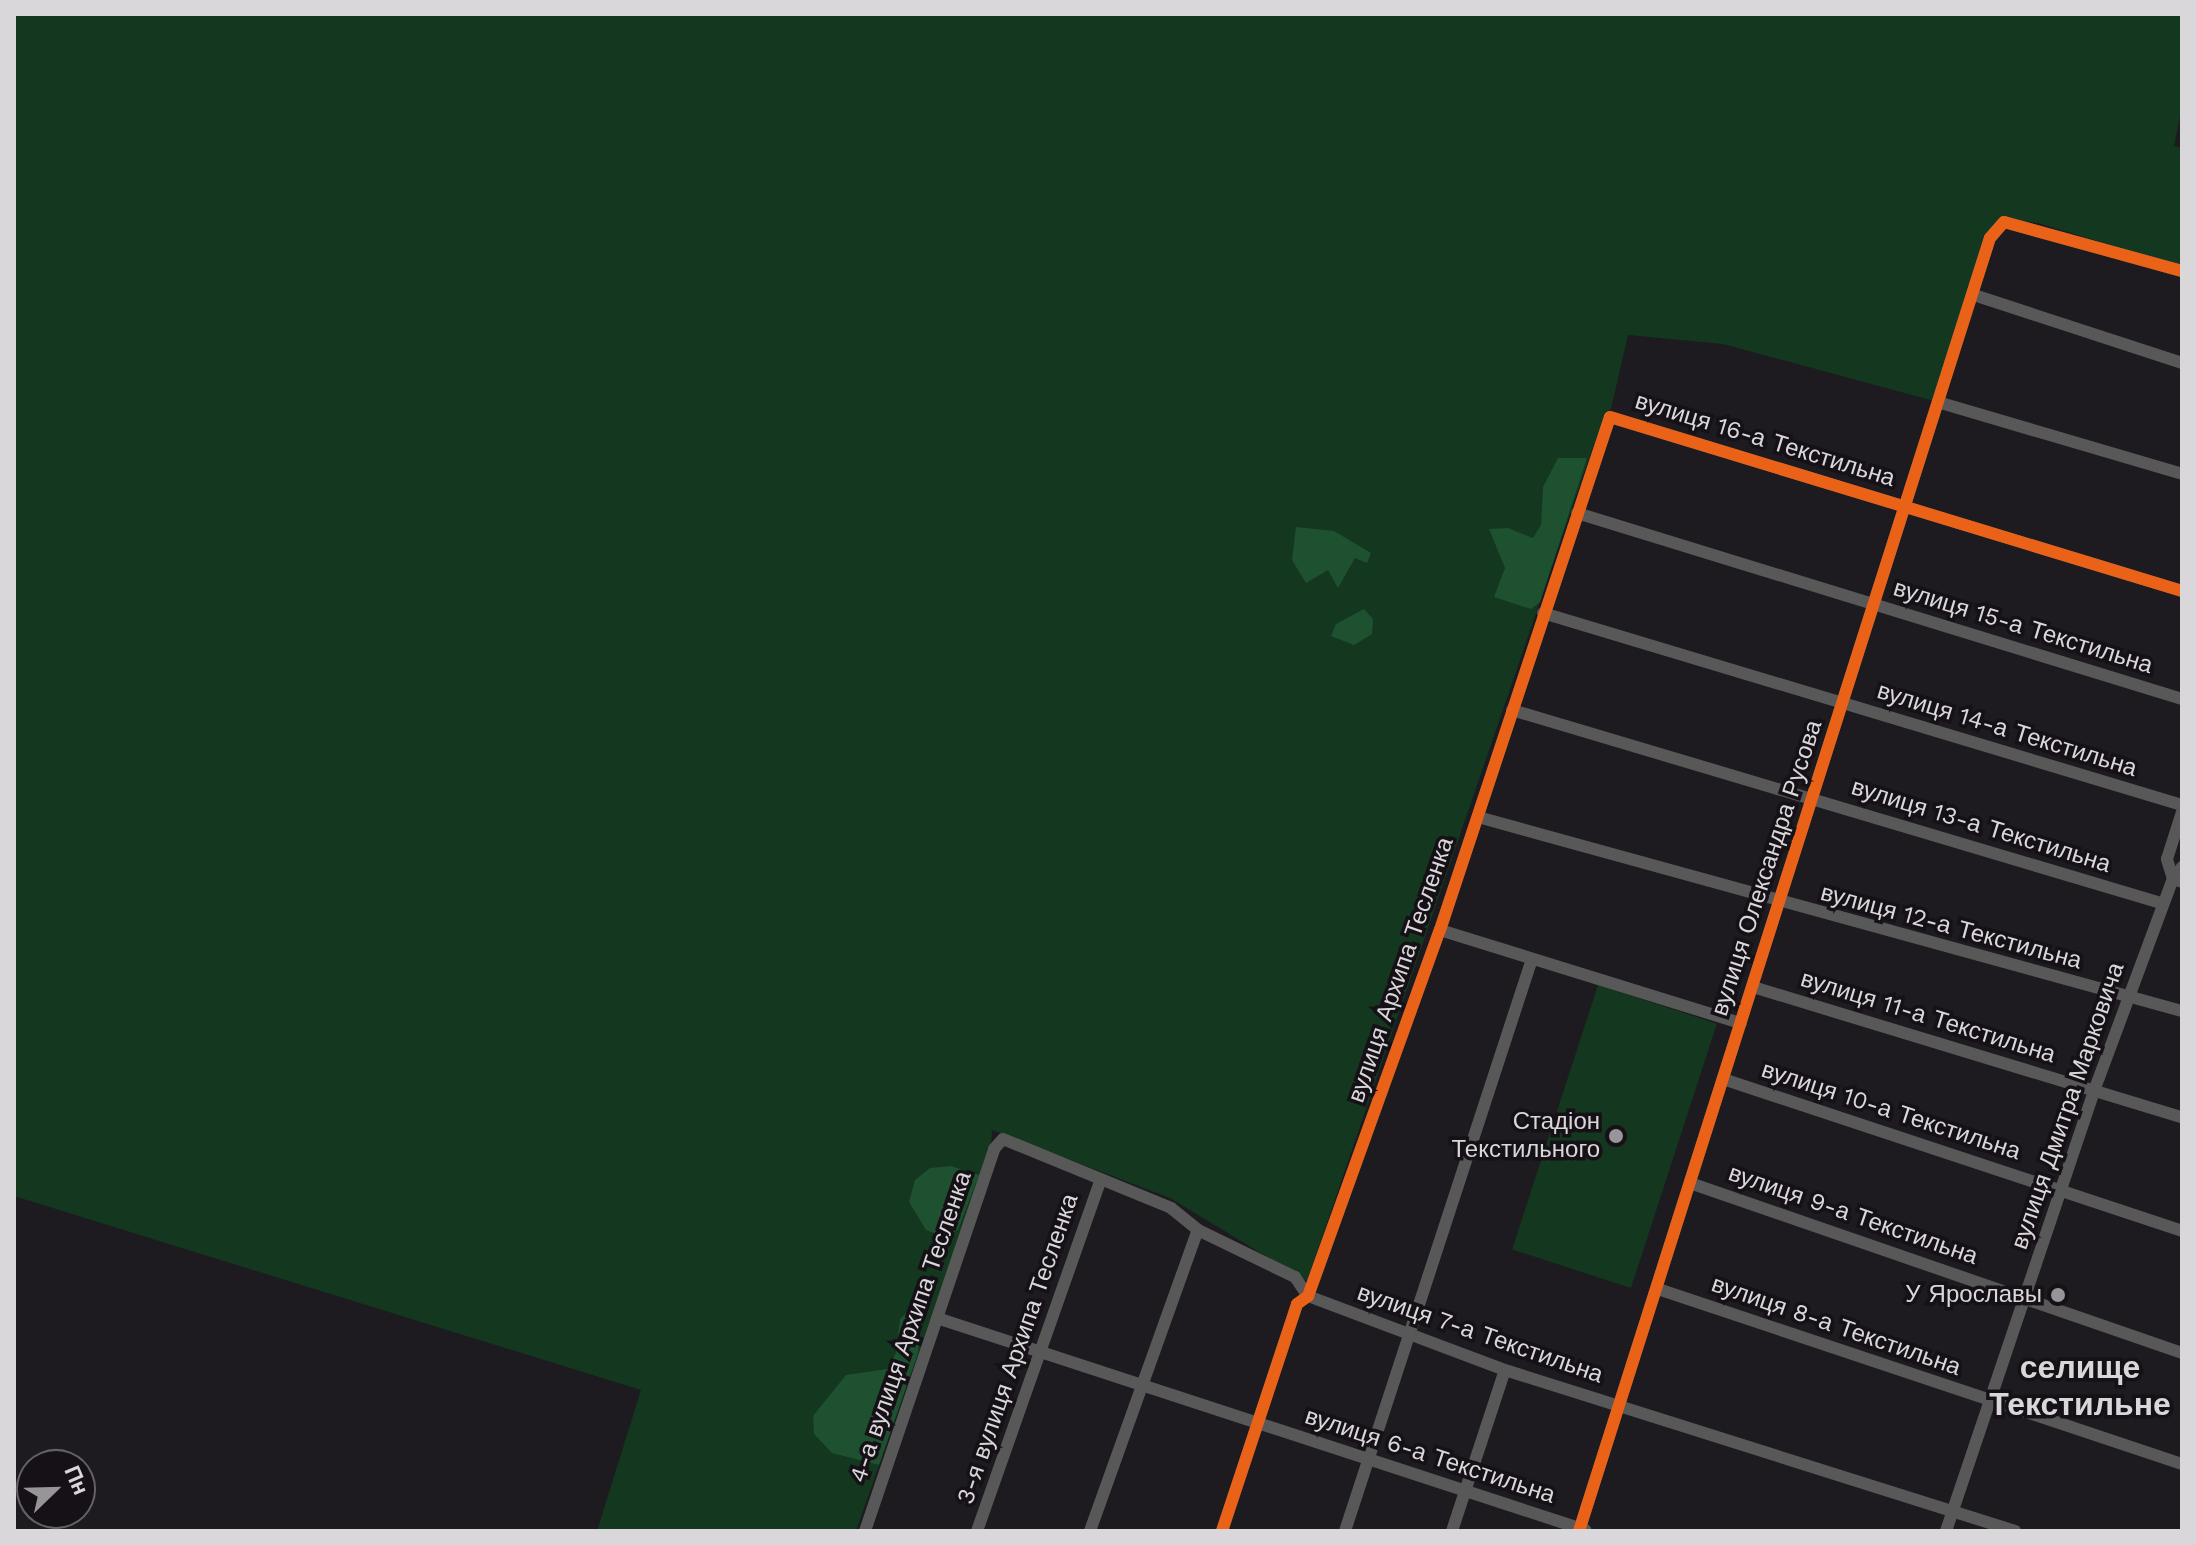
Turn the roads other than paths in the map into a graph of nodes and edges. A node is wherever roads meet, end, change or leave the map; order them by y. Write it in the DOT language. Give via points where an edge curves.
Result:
graph roads {
  1 [pos="2182,271"];
  2 [pos="1974,295"];
  3 [pos="2182,363"];
  4 [pos="1941,403"];
  5 [pos="1610,417"];
  6 [pos="2182,474"];
  7 [pos="1906,506"];
  8 [pos="1577,513"];
  9 [pos="2182,591"];
  10 [pos="1875,605"];
  11 [pos="1543,613"];
  12 [pos="2182,699"];
  13 [pos="1843,703"];
  14 [pos="1512,710"];
  15 [pos="1812,799"];
  16 [pos="2182,805"];
  17 [pos="2182,812"];
  18 [pos="1478,817"];
  19 [pos="2182,867"];
  20 [pos="2178,880"];
  21 [pos="2161,903"];
  22 [pos="1779,904"];
  23 [pos="1440,930"];
  24 [pos="1532,959"];
  25 [pos="1753,987"];
  26 [pos="2128,997"];
  27 [pos="2182,1011"];
  28 [pos="1741,1023"];
  29 [pos="1723,1079"];
  30 [pos="2094,1091"];
  31 [pos="2182,1117"];
  32 [pos="1003,1139"];
  33 [pos="1100,1181"];
  34 [pos="1690,1183"];
  35 [pos="2061,1191"];
  36 [pos="1198,1230"];
  37 [pos="2182,1231"];
  38 [pos="1658,1289"];
  39 [pos="1308,1296"];
  40 [pos="2025,1298"];
  41 [pos="940,1319"];
  42 [pos="1411,1335"];
  43 [pos="1038,1353"];
  44 [pos="2182,1353"];
  45 [pos="1505,1370"];
  46 [pos="1140,1388"];
  47 [pos="1988,1400"];
  48 [pos="1619,1406"];
  49 [pos="1259,1424"];
  50 [pos="1369,1457"];
  51 [pos="2182,1464"];
  52 [pos="1466,1489"];
  53 [pos="1953,1512"];
  54 [pos="1583,1530"];
  55 [pos="865,1531"];
  56 [pos="977,1531"];
  57 [pos="1090,1531"];
  58 [pos="1222,1531"];
  59 [pos="1345,1531"];
  60 [pos="1452,1531"];
  61 [pos="1946,1531"];
  62 [pos="2015,1531"];
  1 -- 2 [label="street, вулиця Олександра Русова" via="2004,222 1990,238"];
  2 -- 3 [label="street"];
  2 -- 4 [label="street, вулиця Олександра Русова"];
  4 -- 6 [label="street"];
  4 -- 7 [label="street, вулиця Олександра Русова"];
  5 -- 7 [label="street, вулиця 16-а Текстильна"];
  5 -- 8 [label="street, вулиця Архипа Тесленка"];
  7 -- 9 [label="street, вулиця 16-а Текстильна"];
  7 -- 10 [label="street, вулиця Олександра Русова"];
  8 -- 10 [label="street, вулиця 15-а Текстильна"];
  8 -- 11 [label="street, вулиця Архипа Тесленка"];
  10 -- 12 [label="street, вулиця 15-а Текстильна"];
  10 -- 13 [label="street, вулиця Олександра Русова"];
  11 -- 13 [label="street, вулиця 14-а Текстильна"];
  11 -- 14 [label="street, вулиця Архипа Тесленка"];
  13 -- 15 [label="street, вулиця Олександра Русова"];
  13 -- 16 [label="street, вулиця 14-а Текстильна"];
  14 -- 15 [label="street, вулиця 13-а Текстильна"];
  14 -- 18 [label="street, вулиця Архипа Тесленка"];
  15 -- 21 [label="street, вулиця 13-а Текстильна"];
  15 -- 22 [label="street, вулиця Олександра Русова"];
  17 -- 20 [label="street, вулиця Дмитра Марковича" via="2167,859"];
  18 -- 22 [label="street, вулиця 12-а Текстильна"];
  18 -- 23 [label="street, вулиця Архипа Тесленка"];
  19 -- 20 [label="street, вулиця Дмитра Марковича"];
  20 -- 21 [label="street, вулиця Дмитра Марковича"];
  21 -- 26 [label="street, вулиця Дмитра Марковича"];
  22 -- 25 [label="street, вулиця Олександра Русова"];
  22 -- 26 [label="street, вулиця 12-а Текстильна"];
  23 -- 24 [label="street"];
  23 -- 39 [label="street, вулиця Архипа Тесленка"];
  24 -- 28 [label="street"];
  24 -- 42 [label="street"];
  25 -- 28 [label="street, вулиця Олександра Русова"];
  25 -- 30 [label="street, вулиця 11-а Текстильна"];
  26 -- 27 [label="street, вулиця 12-а Текстильна"];
  26 -- 30 [label="street, вулиця Дмитра Марковича"];
  28 -- 29 [label="street, вулиця Олександра Русова"];
  29 -- 34 [label="street, вулиця Олександра Русова"];
  29 -- 35 [label="street, вулиця 10-а Текстильна"];
  30 -- 31 [label="street, вулиця 11-а Текстильна"];
  30 -- 35 [label="street, вулиця Дмитра Марковича"];
  32 -- 33 [label="street, вулиця 7-а Текстильна"];
  32 -- 41 [label="street, 4-а вулиця Архипа Тесленка" via="994,1149"];
  33 -- 36 [label="street, вулиця 7-а Текстильна" via="1171,1208"];
  33 -- 43 [label="street, 3-я вулиця Архипа Тесленка"];
  34 -- 38 [label="street, вулиця Олександра Русова"];
  34 -- 40 [label="street, вулиця 9-а Текстильна"];
  35 -- 37 [label="street, вулиця 10-а Текстильна"];
  35 -- 40 [label="street, вулиця Дмитра Марковича"];
  36 -- 39 [label="street, вулиця 7-а Текстильна" via="1295,1277"];
  36 -- 46 [label="street"];
  38 -- 47 [label="street, вулиця 8-а Текстильна"];
  38 -- 48 [label="street, вулиця Олександра Русова"];
  39 -- 42 [label="street, вулиця 7-а Текстильна"];
  39 -- 49 [label="street, вулиця Архипа Тесленка" via="1297,1304"];
  40 -- 44 [label="street, вулиця 9-а Текстильна"];
  40 -- 47 [label="street, вулиця Дмитра Марковича"];
  41 -- 43 [label="street, вулиця 6-а Текстильна"];
  41 -- 55 [label="street, 4-а вулиця Архипа Тесленка"];
  42 -- 45 [label="street, вулиця 7-а Текстильна"];
  42 -- 50 [label="street"];
  43 -- 46 [label="street, вулиця 6-а Текстильна"];
  43 -- 56 [label="street, 3-я вулиця Архипа Тесленка"];
  45 -- 48 [label="street, вулиця 7-а Текстильна"];
  45 -- 52 [label="street"];
  46 -- 49 [label="street, вулиця 6-а Текстильна"];
  46 -- 57 [label="street"];
  47 -- 51 [label="street, вулиця 8-а Текстильна"];
  47 -- 53 [label="street, вулиця Дмитра Марковича"];
  48 -- 53 [label="street, вулиця 7-а Текстильна"];
  48 -- 54 [label="street, вулиця Олександра Русова"];
  49 -- 50 [label="street, вулиця 6-а Текстильна"];
  49 -- 58 [label="street, вулиця Архипа Тесленка"];
  50 -- 52 [label="street, вулиця 6-а Текстильна"];
  50 -- 59 [label="street"];
  52 -- 54 [label="street, вулиця 6-а Текстильна"];
  52 -- 60 [label="street"];
  53 -- 61 [label="street, вулиця Дмитра Марковича"];
  53 -- 62 [label="street, вулиця 7-а Текстильна"];
}
